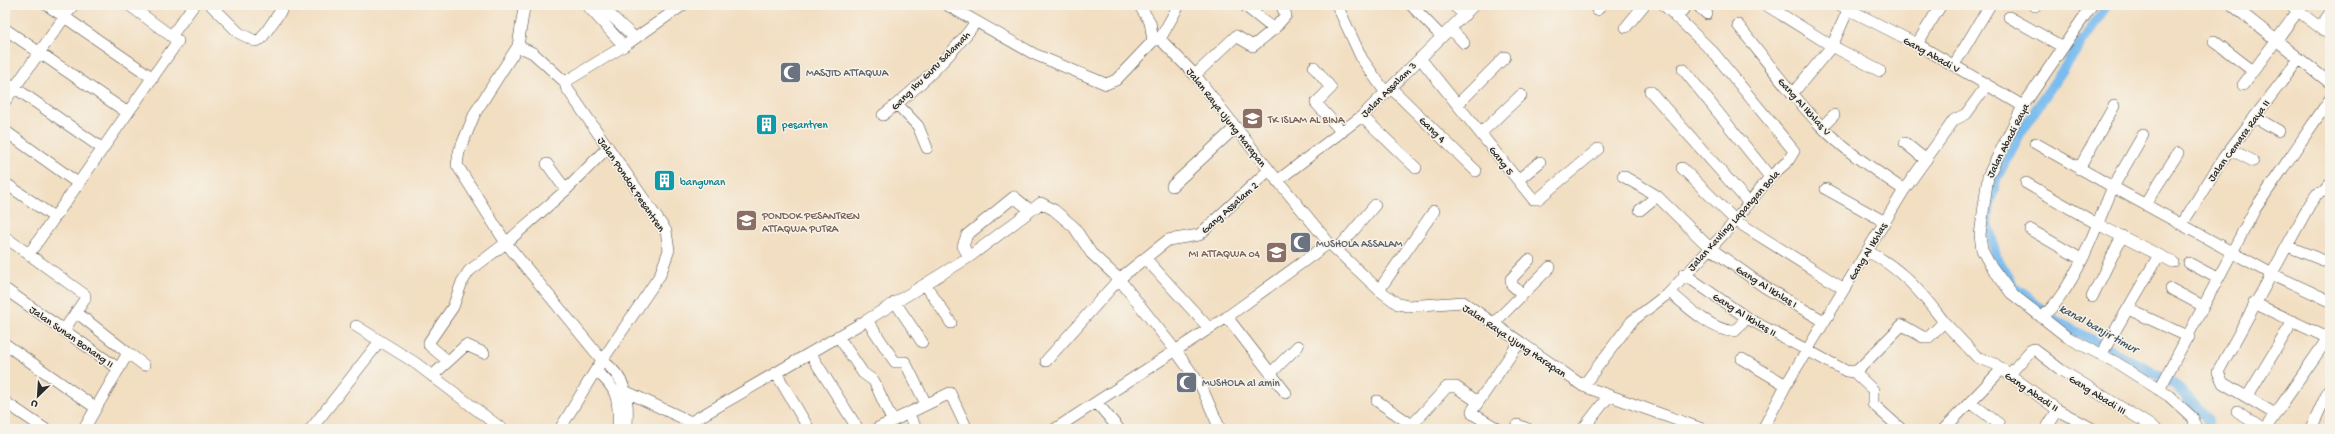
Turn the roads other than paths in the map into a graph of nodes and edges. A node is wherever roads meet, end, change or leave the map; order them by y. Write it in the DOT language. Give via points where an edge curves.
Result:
graph roads {
  1 [pos="47,5"];
  2 [pos="73,5"];
  3 [pos="129,5"];
  4 [pos="194,5"];
  5 [pos="211,5"];
  6 [pos="285,5"];
  7 [pos="526,5"];
  8 [pos="587,5"];
  9 [pos="600,5"];
  10 [pos="683,5"];
  11 [pos="947,5"];
  12 [pos="1139,5"];
  13 [pos="1179,5"];
  14 [pos="1244,5"];
  15 [pos="1285,5"];
  16 [pos="1337,5"];
  17 [pos="1411,5"];
  18 [pos="1453,5"];
  19 [pos="1474,5"];
  20 [pos="1644,5"];
  21 [pos="1664,5"];
  22 [pos="1687,5"];
  23 [pos="1697,5"];
  24 [pos="1766,5"];
  25 [pos="1941,5"];
  26 [pos="1990,5"];
  27 [pos="2092,5"];
  28 [pos="2232,5"];
  29 [pos="1844,7"];
  30 [pos="2295,8"];
  31 [pos="961,9"];
  32 [pos="2330,13"];
  33 [pos="1708,14"];
  34 [pos="1464,15"];
  35 [pos="65,17"];
  36 [pos="2009,17"];
  37 [pos="1676,18"];
  38 [pos="976,22"];
  39 [pos="1738,25"];
  40 [pos="1626,27"];
  41 [pos="2320,27"];
  42 [pos="5,29"];
  43 [pos="1274,29"];
  44 [pos="1451,29"];
  45 [pos="172,35"];
  46 [pos="2330,35"];
  47 [pos="635,38"];
  48 [pos="1442,38"];
  49 [pos="1156,40"];
  50 [pos="2214,41"];
  51 [pos="2277,41"];
  52 [pos="1464,43"];
  53 [pos="1918,44"];
  54 [pos="518,46"];
  55 [pos="624,46"];
  56 [pos="1832,46"];
  57 [pos="2063,48"];
  58 [pos="40,52"];
  59 [pos="1505,57"];
  60 [pos="1420,58"];
  61 [pos="2298,59"];
  62 [pos="1954,65"];
  63 [pos="1314,67"];
  64 [pos="1683,69"];
  65 [pos="1880,71"];
  66 [pos="2253,71"];
  67 [pos="1195,75"];
  68 [pos="153,78"];
  69 [pos="5,81"];
  70 [pos="565,82"];
  71 [pos="2330,83"];
  72 [pos="1987,85"];
  73 [pos="2243,85"];
  74 [pos="15,87"];
  75 [pos="1388,91"];
  76 [pos="1650,91"];
  77 [pos="1792,94"];
  78 [pos="1521,95"];
  79 [pos="2330,99"];
  80 [pos="5,101"];
  81 [pos="898,104"];
  82 [pos="1458,104"];
  83 [pos="2023,106"];
  84 [pos="2114,106"];
  85 [pos="128,113"];
  86 [pos="1834,115"];
  87 [pos="883,116"];
  88 [pos="1362,116"];
  89 [pos="2255,117"];
  90 [pos="1236,127"];
  91 [pos="1822,127"];
  92 [pos="5,131"];
  93 [pos="2279,131"];
  94 [pos="1342,132"];
  95 [pos="1481,133"];
  96 [pos="2142,135"];
  97 [pos="1905,143"];
  98 [pos="2035,143"];
  99 [pos="608,146"];
  100 [pos="927,148"];
  101 [pos="103,149"];
  102 [pos="1598,149"];
  103 [pos="2230,149"];
  104 [pos="2178,153"];
  105 [pos="1926,160"];
  106 [pos="2253,161"];
  107 [pos="1540,162"];
  108 [pos="547,164"];
  109 [pos="1416,168"];
  110 [pos="1682,168"];
  111 [pos="2078,169"];
  112 [pos="1269,170"];
  113 [pos="1476,171"];
  114 [pos="1623,176"];
  115 [pos="1770,177"];
  116 [pos="1518,180"];
  117 [pos="1277,181"];
  118 [pos="5,183"];
  119 [pos="2026,183"];
  120 [pos="78,184"];
  121 [pos="2330,184"];
  122 [pos="1172,186"];
  123 [pos="2113,187"];
  124 [pos="1826,189"];
  125 [pos="566,190"];
  126 [pos="1904,190"];
  127 [pos="1657,196"];
  128 [pos="1749,203"];
  129 [pos="2146,203"];
  130 [pos="1375,205"];
  131 [pos="1030,210"];
  132 [pos="1640,210"];
  133 [pos="1434,211"];
  134 [pos="54,218"];
  135 [pos="1736,221"];
  136 [pos="1885,222"];
  137 [pos="2182,224"];
  138 [pos="2099,225"];
  139 [pos="2031,230"];
  140 [pos="2122,236"];
  141 [pos="5,237"];
  142 [pos="506,243"];
  143 [pos="1333,246"];
  144 [pos="2287,246"];
  145 [pos="1710,248"];
  146 [pos="1867,251"];
  147 [pos="2232,251"];
  148 [pos="29,254"];
  149 [pos="2159,255"];
  150 [pos="969,256"];
  151 [pos="1145,258"];
  152 [pos="1529,260"];
  153 [pos="2081,260"];
  154 [pos="2329,261"];
  155 [pos="2173,262"];
  156 [pos="2189,263"];
  157 [pos="1550,267"];
  158 [pos="1684,274"];
  159 [pos="2272,274"];
  160 [pos="2217,278"];
  161 [pos="1119,279"];
  162 [pos="925,284"];
  163 [pos="5,289"];
  164 [pos="1844,289"];
  165 [pos="2171,289"];
  166 [pos="1379,290"];
  167 [pos="1670,292"];
  168 [pos="1522,294"];
  169 [pos="2092,297"];
  170 [pos="2330,301"];
  171 [pos="895,302"];
  172 [pos="2254,303"];
  173 [pos="2203,306"];
  174 [pos="2128,309"];
  175 [pos="76,312"];
  176 [pos="2044,316"];
  177 [pos="1227,317"];
  178 [pos="1747,318"];
  179 [pos="867,320"];
  180 [pos="1824,321"];
  181 [pos="2293,321"];
  182 [pos="1944,322"];
  183 [pos="951,323"];
  184 [pos="1494,323"];
  185 [pos="356,326"];
  186 [pos="1208,328"];
  187 [pos="64,330"];
  188 [pos="838,336"];
  189 [pos="2189,337"];
  190 [pos="2329,338"];
  191 [pos="380,341"];
  192 [pos="922,342"];
  193 [pos="1519,343"];
  194 [pos="5,344"];
  195 [pos="1298,346"];
  196 [pos="2106,349"];
  197 [pos="1176,351"];
  198 [pos="1807,351"];
  199 [pos="128,353"];
  200 [pos="484,353"];
  201 [pos="810,353"];
  202 [pos="1742,358"];
  203 [pos="448,361"];
  204 [pos="1046,361"];
  205 [pos="144,365"];
  206 [pos="599,366"];
  207 [pos="119,369"];
  208 [pos="1854,372"];
  209 [pos="776,373"];
  210 [pos="1271,373"];
  211 [pos="2005,373"];
  212 [pos="432,376"];
  213 [pos="2163,382"];
  214 [pos="1786,385"];
  215 [pos="1583,386"];
  216 [pos="2330,388"];
  217 [pos="626,392"];
  218 [pos="1286,393"];
  219 [pos="1608,397"];
  220 [pos="2247,397"];
  221 [pos="1377,401"];
  222 [pos="5,402"];
  223 [pos="1478,402"];
  224 [pos="1970,402"];
  225 [pos="1097,403"];
  226 [pos="926,404"];
  227 [pos="96,408"];
  228 [pos="2058,410"];
  229 [pos="2237,411"];
  230 [pos="908,413"];
  231 [pos="2275,414"];
  232 [pos="892,420"];
  233 [pos="1999,424"];
  234 [pos="694,425"];
  235 [pos="1415,427"];
  236 [pos="45,429"];
  237 [pos="85,429"];
  238 [pos="311,429"];
  239 [pos="502,429"];
  240 [pos="560,429"];
  241 [pos="618,429"];
  242 [pos="627,429"];
  243 [pos="809,429"];
  244 [pos="858,429"];
  245 [pos="876,429"];
  246 [pos="917,429"];
  247 [pos="967,429"];
  248 [pos="1057,429"];
  249 [pos="1119,429"];
  250 [pos="1220,429"];
  251 [pos="1498,429"];
  252 [pos="1514,429"];
  253 [pos="1528,429"];
  254 [pos="1582,429"];
  255 [pos="1702,429"];
  256 [pos="1763,429"];
  257 [pos="1901,429"];
  258 [pos="1944,429"];
  259 [pos="2046,429"];
  260 [pos="2093,429"];
  261 [pos="2156,429"];
  262 [pos="2197,429"];
  263 [pos="2262,429"];
  264 [pos="2265,429"];
  265 [pos="2311,429"];
  1 -- 35 [label="street"];
  2 -- 35 [label="street"];
  3 -- 45 [label="street"];
  4 -- 45 [label="street"];
  5 -- 6 [label="street" via="239,33 255,41 261,39"];
  7 -- 54 [label="street"];
  8 -- 55 [label="street"];
  9 -- 47 [label="street"];
  10 -- 47 [label="street"];
  11 -- 31 [label="street"];
  12 -- 49 [label="street" via="1150,22"];
  13 -- 49 [label="street"];
  14 -- 43 [label="street"];
  15 -- 43 [label="street" via="1285,16"];
  16 -- 75 [label="street, Gang 4" via="1362,59"];
  17 -- 48 [label="street"];
  18 -- 34 [label="street"];
  19 -- 34 [label="street, Jalan Assalam 3"];
  20 -- 40 [label="street"];
  21 -- 37 [label="street"];
  22 -- 37 [label="street"];
  23 -- 33 [label="street"];
  24 -- 56 [label="street"];
  25 -- 53 [label="street"];
  26 -- 62 [label="street"];
  27 -- 57 [label="street, Jalan Abadi Raya"];
  28 -- 51 [label="street"];
  29 -- 53 [label="street, Gang Abadi V"];
  29 -- 56 [label="street"];
  30 -- 41 [label="street"];
  30 -- 51 [label="street"];
  31 -- 38 [label="street"];
  32 -- 41 [label="street"];
  34 -- 44 [label="street, Jalan Assalam 3"];
  35 -- 58 [label="street"];
  35 -- 68 [label="street"];
  36 -- 57 [label="street"];
  37 -- 115 [label="street, Jalan Kavling Lapangan Bola" via="1713,52 1794,148 1788,161"];
  38 -- 49 [label="street" via="1034,54 1106,84 1116,80"];
  38 -- 81 [label="street, Gang Ibu Guru Salamah" via="962,41"];
  39 -- 77 [label="street, Gang Al Ikhlas V"];
  41 -- 46 [label="street"];
  42 -- 58 [label="street"];
  43 -- 67 [label="street" via="1253,46 1239,36 1234,37"];
  44 -- 48 [label="street, Jalan Assalam 3"];
  44 -- 52 [label="street"];
  45 -- 68 [label="street" via="178,41"];
  47 -- 55 [label="street"];
  48 -- 60 [label="street, Jalan Assalam 3"];
  49 -- 67 [label="street, Jalan Raya Ujung Harapan"];
  50 -- 66 [label="street"];
  51 -- 61 [label="street"];
  51 -- 66 [label="street"];
  53 -- 62 [label="street, Gang Abadi V"];
  54 -- 70 [label="street, Jalan Pondok Pesantren" via="533,53"];
  54 -- 142 [label="street" via="475,113 456,165"];
  55 -- 70 [label="street"];
  56 -- 65 [label="street"];
  56 -- 77 [label="street"];
  57 -- 83 [label="street, Jalan Abadi Raya"];
  58 -- 74 [label="street"];
  58 -- 85 [label="street"];
  59 -- 82 [label="street"];
  60 -- 75 [label="street, Jalan Assalam 3"];
  60 -- 82 [label="street, Gang 5"];
  61 -- 71 [label="street"];
  61 -- 89 [label="street, Jalan Cemara Raya II"];
  62 -- 72 [label="street, Gang Abadi V"];
  63 -- 94 [label="street" via="1331,88 1316,103"];
  64 -- 115 [label="street"];
  66 -- 73 [label="street"];
  67 -- 90 [label="street, Jalan Raya Ujung Harapan"];
  68 -- 85 [label="street"];
  69 -- 74 [label="street"];
  70 -- 99 [label="street, Jalan Pondok Pesantren"];
  72 -- 83 [label="street, Gang Abadi V"];
  72 -- 105 [label="street, Gang Al Ikhlas" via="1966,114 1954,120"];
  74 -- 80 [label="street"];
  74 -- 101 [label="street"];
  75 -- 88 [label="street, Jalan Assalam 3"];
  75 -- 113 [label="street, Gang 4"];
  76 -- 128 [label="street"];
  77 -- 91 [label="street, Gang Al Ikhlas V"];
  78 -- 95 [label="street"];
  79 -- 147 [label="street" via="2255,209"];
  81 -- 87 [label="street, Gang Ibu Guru Salamah"];
  81 -- 100 [label="street" via="918,126"];
  82 -- 95 [label="street, Gang 5"];
  83 -- 176 [label="street, Jalan Abadi Raya" via="1988,176 1980,235 1982,250 2010,292"];
  84 -- 111 [label="street"];
  85 -- 101 [label="street"];
  86 -- 91 [label="street"];
  88 -- 94 [label="street, Jalan Assalam 3"];
  88 -- 109 [label="street"];
  89 -- 93 [label="street"];
  89 -- 103 [label="street, Jalan Cemara Raya II"];
  90 -- 112 [label="street, Jalan Raya Ujung Harapan"];
  90 -- 122 [label="street"];
  91 -- 126 [label="street, Gang Al Ikhlas V" via="1858,158"];
  92 -- 120 [label="street"];
  94 -- 117 [label="street, Jalan Assalam 3"];
  95 -- 116 [label="street, Gang 5"];
  96 -- 123 [label="street"];
  97 -- 105 [label="street"];
  98 -- 111 [label="street"];
  99 -- 125 [label="street"];
  99 -- 206 [label="street, Jalan Pondok Pesantren" via="666,232 669,250 660,274"];
  101 -- 120 [label="street"];
  102 -- 116 [label="street, Gang 5" via="1538,199 1533,199"];
  103 -- 106 [label="street"];
  103 -- 137 [label="street, Jalan Cemara Raya II"];
  104 -- 129 [label="street"];
  105 -- 126 [label="street, Gang Al Ikhlas"];
  107 -- 116 [label="street"];
  108 -- 125 [label="street"];
  110 -- 135 [label="street"];
  111 -- 123 [label="street"];
  112 -- 117 [label="street, Jalan Raya Ujung Harapan"];
  112 -- 151 [label="street, Gang Assalam 2" via="1199,235 1168,240"];
  114 -- 127 [label="street, Gang Al Ikhlas I"];
  115 -- 128 [label="street, Jalan Kavling Lapangan Bola"];
  117 -- 143 [label="street, Jalan Raya Ujung Harapan"];
  118 -- 134 [label="street"];
  119 -- 138 [label="street"];
  120 -- 134 [label="street"];
  121 -- 144 [label="street" via="2317,194"];
  123 -- 129 [label="street"];
  123 -- 138 [label="street"];
  124 -- 136 [label="street"];
  125 -- 142 [label="street"];
  126 -- 136 [label="street, Gang Al Ikhlas"];
  127 -- 132 [label="street"];
  127 -- 145 [label="street, Gang Al Ikhlas I"];
  128 -- 135 [label="street, Jalan Kavling Lapangan Bola"];
  129 -- 137 [label="street"];
  130 -- 143 [label="street"];
  131 -- 150 [label="street"];
  131 -- 150 [label="street" via="1014,197 967,235 963,246"];
  131 -- 161 [label="street" via="1041,203 1054,210 1074,228 1091,253"];
  133 -- 166 [label="street"];
  134 -- 148 [label="street"];
  135 -- 145 [label="street, Jalan Kavling Lapangan Bola"];
  135 -- 164 [label="street"];
  136 -- 146 [label="street, Gang Al Ikhlas"];
  137 -- 147 [label="street"];
  138 -- 140 [label="street"];
  138 -- 153 [label="street"];
  139 -- 153 [label="street"];
  140 -- 149 [label="street"];
  140 -- 169 [label="street"];
  141 -- 148 [label="street"];
  142 -- 203 [label="street" via="470,271 462,282 453,307 429,342 429,345"];
  142 -- 206 [label="street"];
  143 -- 166 [label="street, Jalan Raya Ujung Harapan"];
  143 -- 177 [label="street"];
  144 -- 154 [label="street"];
  144 -- 159 [label="street"];
  145 -- 158 [label="street, Jalan Kavling Lapangan Bola"];
  145 -- 180 [label="street, Gang Al Ikhlas I" via="1766,288"];
  146 -- 164 [label="street, Gang Al Ikhlas"];
  146 -- 182 [label="street" via="1907,277"];
  147 -- 159 [label="street"];
  147 -- 160 [label="street"];
  148 -- 175 [label="street" via="85,295"];
  149 -- 155 [label="street"];
  149 -- 174 [label="street"];
  150 -- 162 [label="street"];
  151 -- 161 [label="street, Gang Assalam 2"];
  151 -- 186 [label="street"];
  152 -- 168 [label="street" via="1511,279 1512,285"];
  153 -- 176 [label="street" via="2060,297"];
  156 -- 160 [label="street"];
  157 -- 168 [label="street"];
  158 -- 167 [label="street, Jalan Kavling Lapangan Bola"];
  158 -- 178 [label="street, Gang Al Ikhlas II"];
  159 -- 170 [label="street"];
  159 -- 172 [label="street"];
  160 -- 173 [label="street"];
  161 -- 197 [label="street"];
  161 -- 204 [label="street, Gang Assalam 2"];
  162 -- 171 [label="street"];
  162 -- 183 [label="street"];
  163 -- 187 [label="street, Jalan Sunan Bonang II"];
  164 -- 180 [label="street, Gang Al Ikhlas"];
  165 -- 173 [label="street"];
  166 -- 184 [label="street, Jalan Raya Ujung Harapan" via="1398,304 1408,306 1463,302"];
  167 -- 178 [label="street" via="1694,312 1727,332 1735,331"];
  167 -- 215 [label="street, Jalan Kavling Lapangan Bola" via="1632,321"];
  168 -- 184 [label="street"];
  171 -- 179 [label="street"];
  171 -- 192 [label="street"];
  172 -- 181 [label="street"];
  172 -- 220 [label="street" via="2218,372 2223,383"];
  173 -- 189 [label="street"];
  174 -- 189 [label="street"];
  174 -- 196 [label="street"];
  175 -- 187 [label="street"];
  175 -- 199 [label="street"];
  176 -- 196 [label="street, Jalan Abadi Raya" via="2067,337"];
  177 -- 186 [label="street"];
  177 -- 210 [label="street"];
  178 -- 198 [label="street, Gang Al Ikhlas II"];
  179 -- 188 [label="street"];
  179 -- 226 [label="street" via="895,362 906,362"];
  180 -- 198 [label="street, Gang Al Ikhlas"];
  181 -- 190 [label="street"];
  181 -- 220 [label="street"];
  182 -- 208 [label="street" via="1929,337 1924,337 1902,325"];
  182 -- 211 [label="street" via="1977,357 1995,364"];
  184 -- 193 [label="street, Jalan Raya Ujung Harapan"];
  185 -- 191 [label="street"];
  186 -- 197 [label="street"];
  187 -- 207 [label="street, Jalan Sunan Bonang II"];
  188 -- 201 [label="street"];
  188 -- 232 [label="street" via="863,373 874,381"];
  189 -- 213 [label="street"];
  190 -- 231 [label="street"];
  191 -- 212 [label="street"];
  191 -- 238 [label="street"];
  193 -- 215 [label="street, Jalan Raya Ujung Harapan"];
  193 -- 223 [label="street"];
  194 -- 227 [label="street"];
  195 -- 210 [label="street"];
  196 -- 213 [label="street, Jalan Abadi Raya"];
  197 -- 225 [label="street"];
  197 -- 250 [label="street" via="1201,386"];
  198 -- 208 [label="street, Gang Al Ikhlas II" via="1846,371"];
  198 -- 214 [label="street, Gang Al Ikhlas"];
  199 -- 205 [label="street"];
  199 -- 207 [label="street"];
  200 -- 203 [label="street" via="466,345"];
  201 -- 209 [label="street"];
  201 -- 244 [label="street"];
  202 -- 214 [label="street"];
  203 -- 212 [label="street"];
  206 -- 217 [label="street" via="614,369"];
  206 -- 240 [label="street, Jalan Pondok Pesantren"];
  206 -- 241 [label="street" via="614,389 619,404"];
  207 -- 227 [label="street"];
  208 -- 257 [label="street" via="1873,390 1872,404"];
  209 -- 234 [label="street"];
  209 -- 243 [label="street"];
  210 -- 218 [label="street"];
  211 -- 224 [label="street, Gang Abadi II"];
  211 -- 228 [label="street, Gang Abadi II"];
  211 -- 261 [label="street, Gang Abadi III" via="2033,349 2061,370"];
  212 -- 239 [label="street"];
  213 -- 262 [label="street, Jalan Abadi Raya" via="2193,418"];
  214 -- 256 [label="street, Gang Al Ikhlas"];
  215 -- 219 [label="street, Jalan Raya Ujung Harapan"];
  216 -- 265 [label="street"];
  217 -- 234 [label="street"];
  217 -- 242 [label="street"];
  219 -- 254 [label="street"];
  219 -- 255 [label="street, Jalan Raya Ujung Harapan"];
  220 -- 231 [label="street"];
  221 -- 235 [label="street"];
  222 -- 236 [label="street"];
  223 -- 235 [label="street" via="1456,387 1447,387"];
  223 -- 251 [label="street" via="1472,411 1473,414"];
  224 -- 233 [label="street"];
  224 -- 258 [label="street, Gang Abadi II"];
  225 -- 248 [label="street"];
  225 -- 249 [label="street"];
  226 -- 230 [label="street"];
  226 -- 247 [label="street" via="951,394"];
  227 -- 237 [label="street"];
  228 -- 259 [label="street"];
  228 -- 260 [label="street, Gang Abadi II"];
  229 -- 263 [label="street"];
  230 -- 232 [label="street"];
  230 -- 246 [label="street"];
  231 -- 264 [label="street"];
  232 -- 245 [label="street"];
  252 -- 253 [label="street" via="1521,425"];
}
